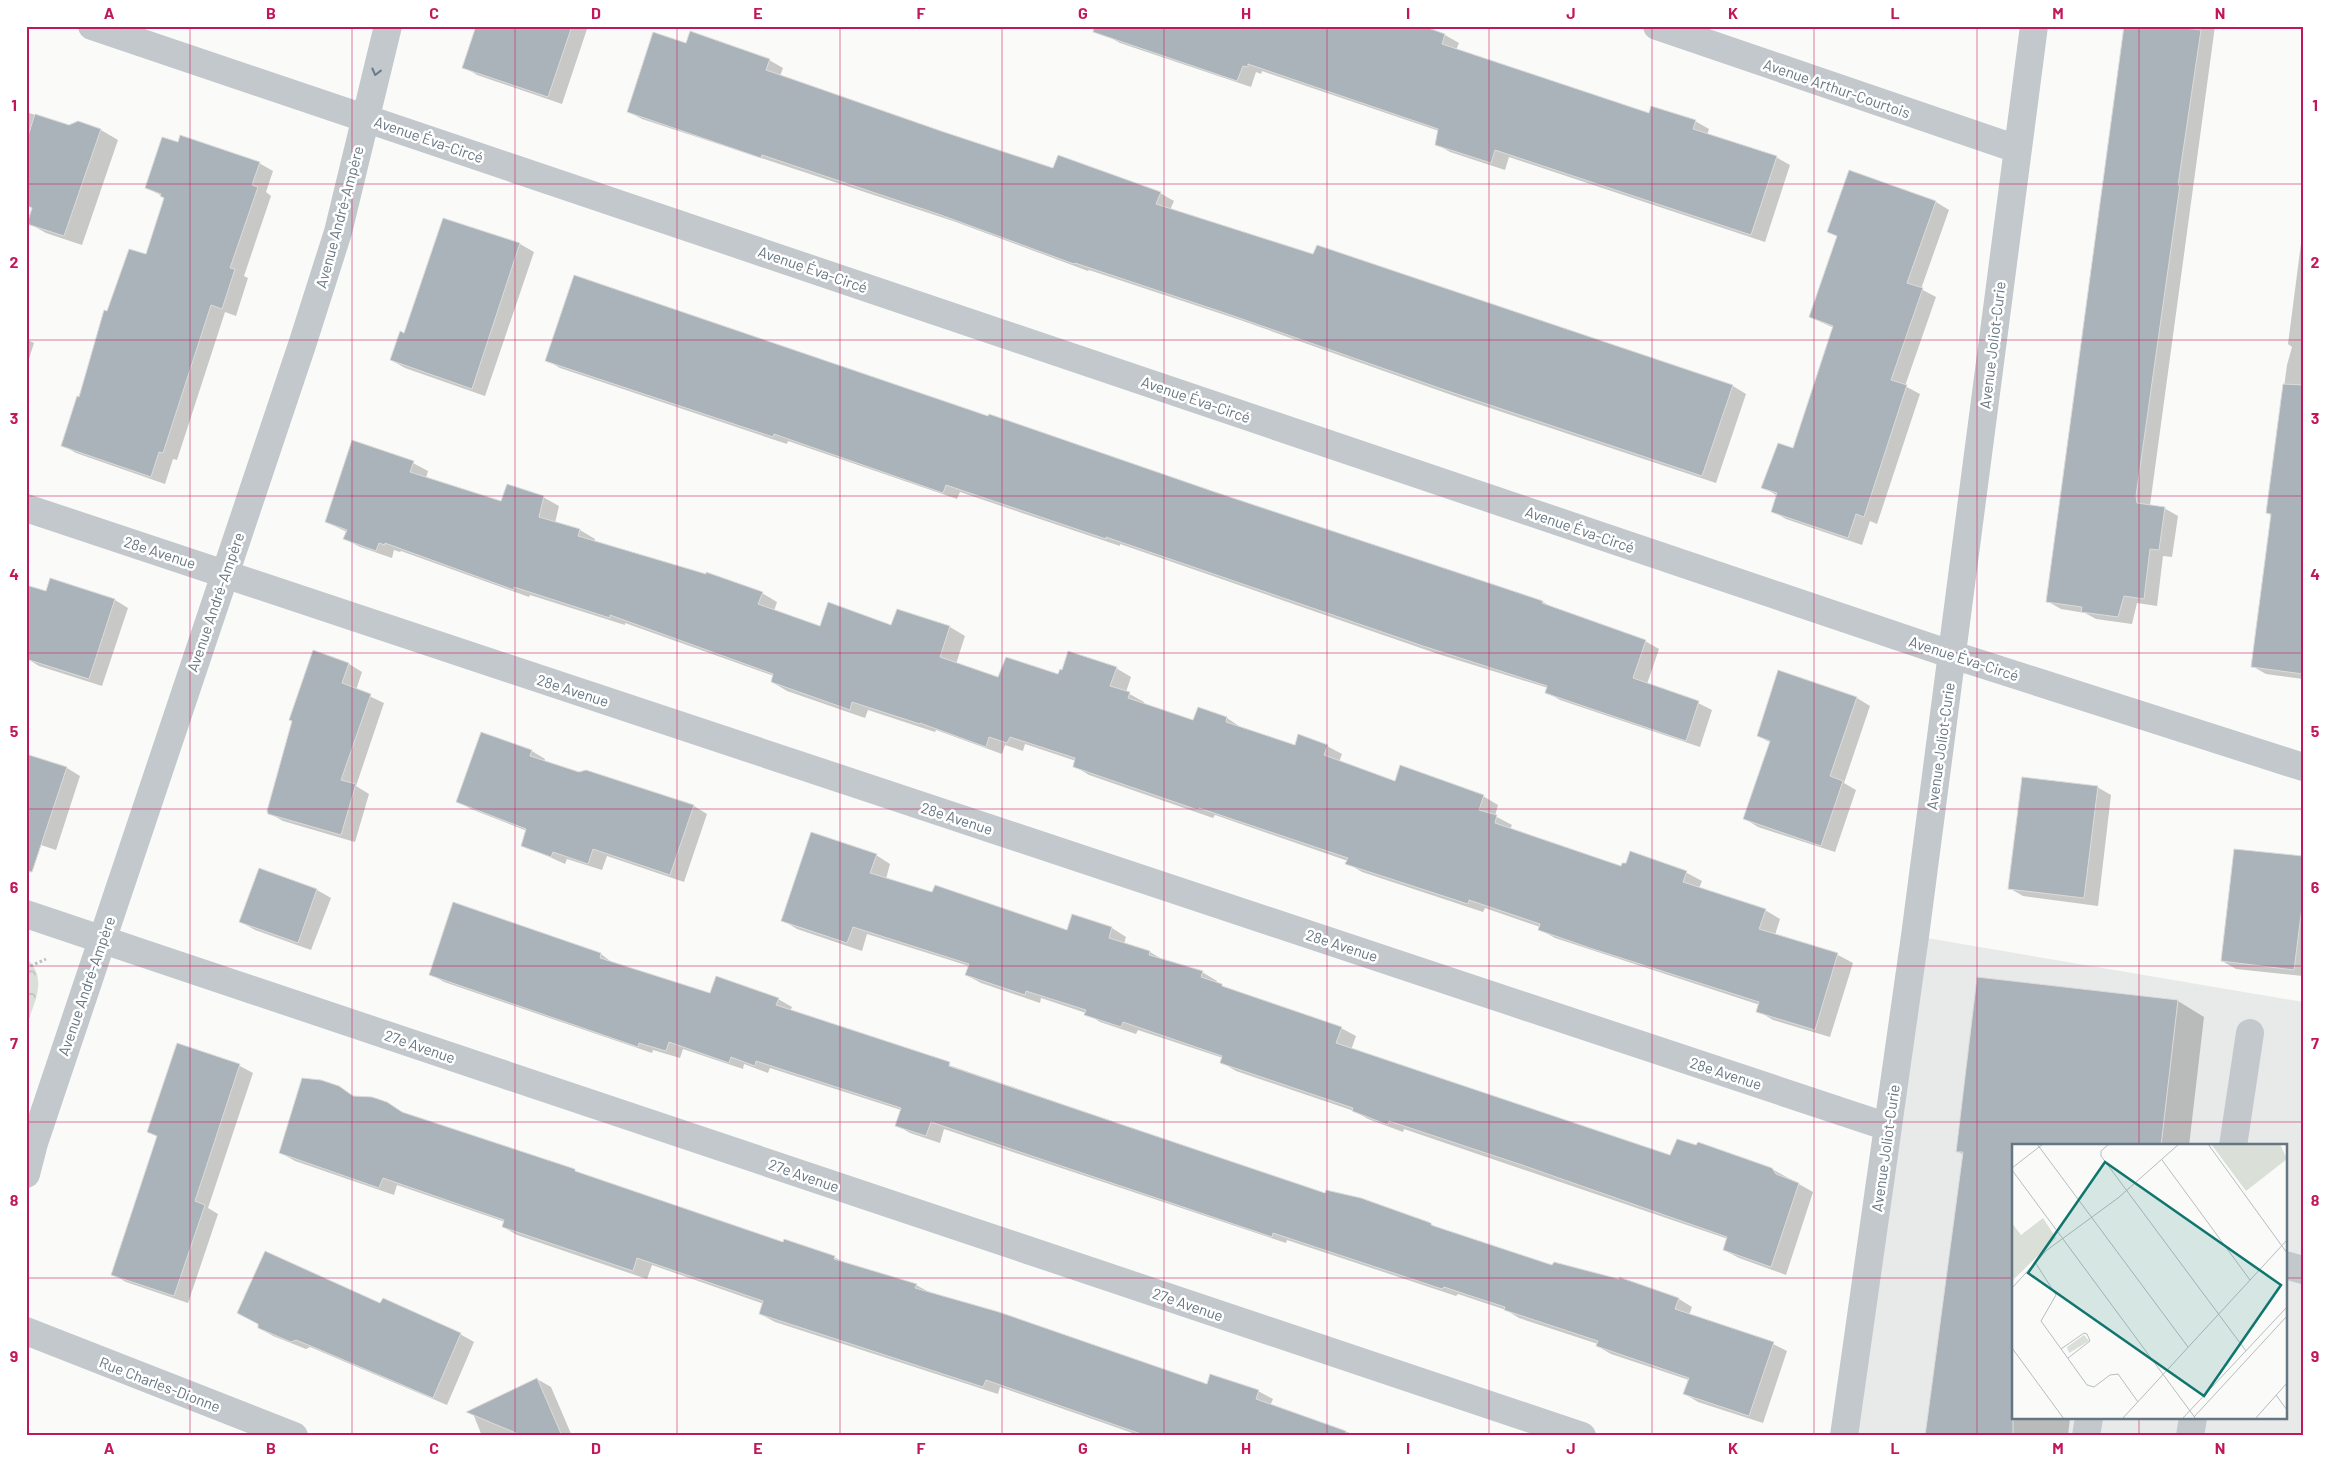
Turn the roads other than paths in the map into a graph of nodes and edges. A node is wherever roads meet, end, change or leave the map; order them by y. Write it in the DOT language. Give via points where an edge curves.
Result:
graph roads {
  1 [pos="92,26"];
  2 [pos="388,26"];
  3 [pos="1657,26"];
  4 [pos="2034,26"];
  5 [pos="364,118"];
  6 [pos="2017,149"];
  7 [pos="26,508"];
  8 [pos="224,574"];
  9 [pos="1953,655"];
  10 [pos="2303,767"];
  11 [pos="26,914"];
  12 [pos="102,939"];
  13 [pos="2250,1033"];
  14 [pos="1888,1127"];
  15 [pos="2233,1144"];
  16 [pos="26,1174"];
  17 [pos="2286,1265"];
  18 [pos="2303,1270"];
  19 [pos="26,1331"];
  20 [pos="2089,1420"];
  21 [pos="2193,1420"];
  22 [pos="294,1436"];
  23 [pos="1582,1436"];
  24 [pos="1844,1436"];
  25 [pos="2086,1436"];
  26 [pos="2190,1436"];
  1 -- 5 [label="street, Avenue Éva-Circé"];
  2 -- 5 [label="street, Avenue André-Ampère, one-way"];
  3 -- 6 [label="street, Avenue Arthur-Courtois"];
  4 -- 6 [label="street, Avenue Joliot-Curie"];
  5 -- 8 [label="street, Avenue André-Ampère" via="338,232"];
  5 -- 9 [label="street, Avenue Éva-Circé"];
  6 -- 9 [label="street, Avenue Joliot-Curie"];
  7 -- 8 [label="street, 28e Avenue"];
  8 -- 12 [label="street, Avenue André-Ampère"];
  8 -- 14 [label="street, 28e Avenue"];
  9 -- 10 [label="street, Avenue Éva-Circé"];
  9 -- 14 [label="street, Avenue Joliot-Curie"];
  11 -- 12 [label="street, 27e Avenue"];
  12 -- 16 [label="street, Avenue André-Ampère"];
  12 -- 23 [label="street, 27e Avenue"];
  13 -- 15 [label="street"];
  14 -- 24 [label="street, Avenue Joliot-Curie"];
  17 -- 18 [label="street"];
  19 -- 22 [label="street, Rue Charles-Dionne"];
  20 -- 25 [label="street"];
  21 -- 26 [label="street"];
}
